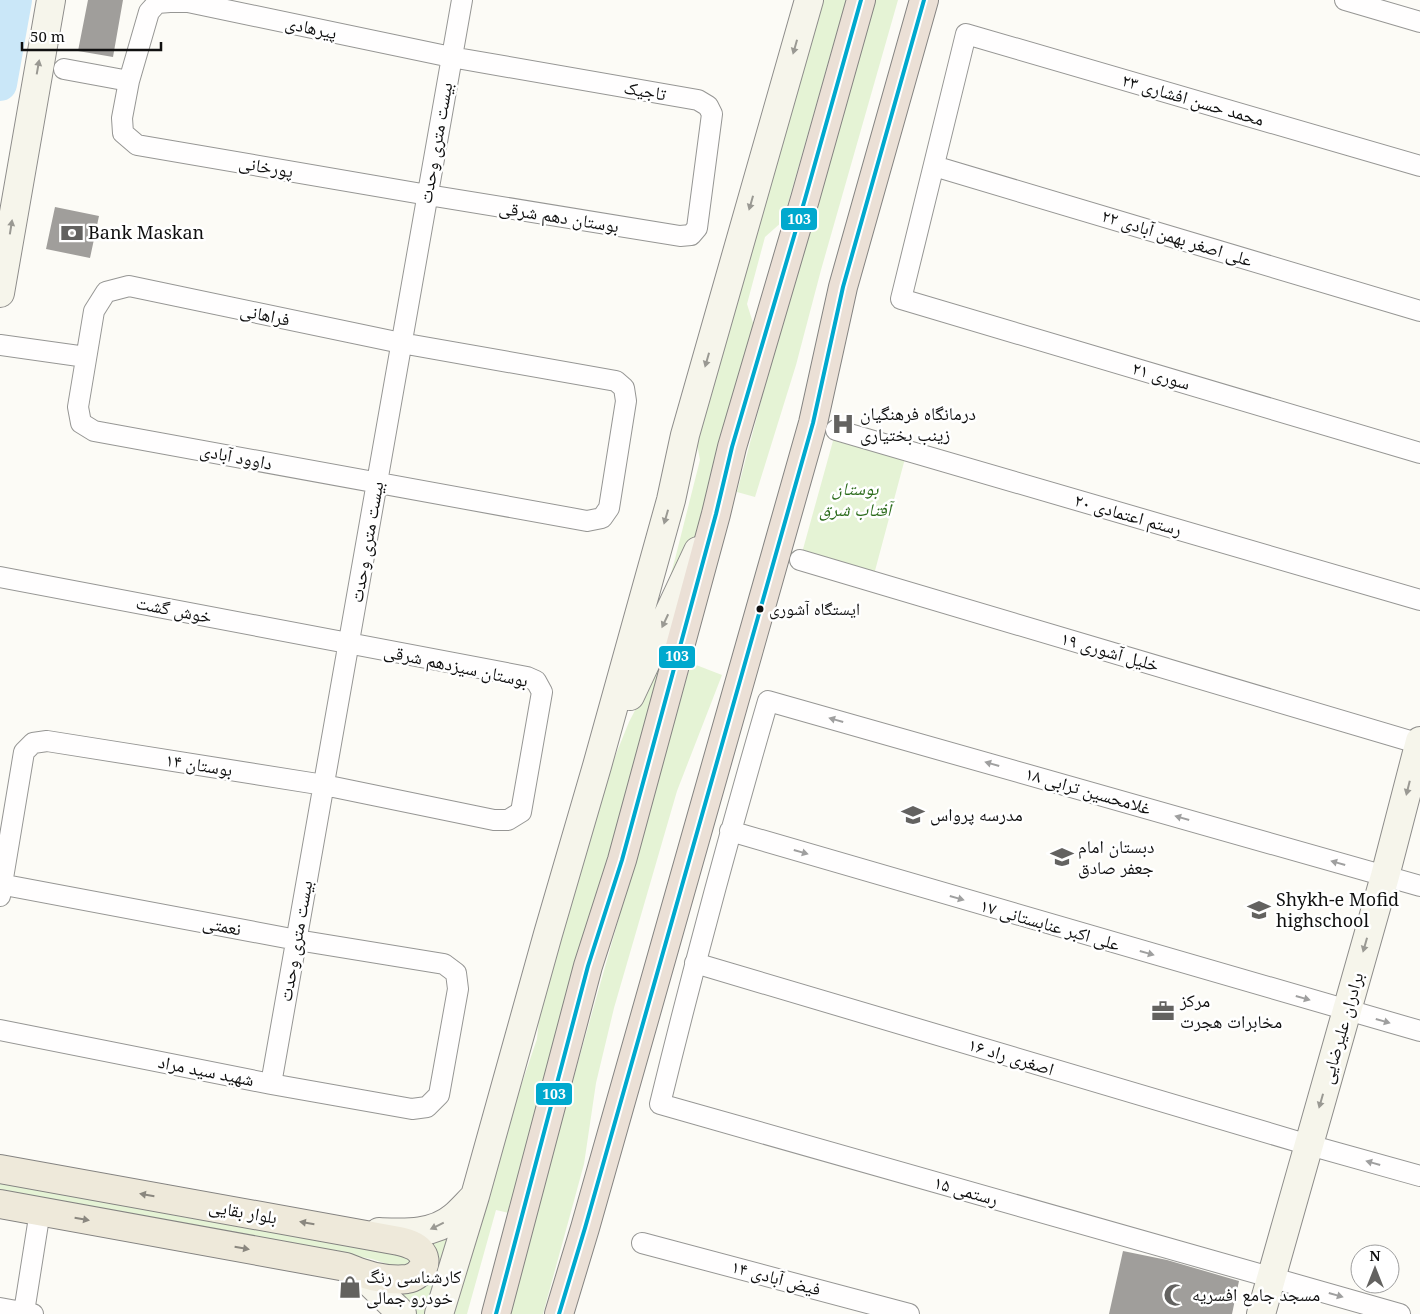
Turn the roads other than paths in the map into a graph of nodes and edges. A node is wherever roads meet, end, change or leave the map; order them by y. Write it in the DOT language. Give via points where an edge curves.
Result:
graph roads {
  1 [pos="51,0"];
  2 [pos="462,0"];
  3 [pos="809,0"];
  4 [pos="861,0"];
  5 [pos="924,0"];
  6 [pos="1345,0"];
  7 [pos="1420,22"];
  8 [pos="451,57"];
  9 [pos="64,69"];
  10 [pos="129,81"];
  11 [pos="934,166"];
  12 [pos="1420,166"];
  13 [pos="428,196"];
  14 [pos="691,234"];
  15 [pos="0,293"];
  16 [pos="1420,311"];
  17 [pos="401,343"];
  18 [pos="0,344"];
  19 [pos="86,357"];
  20 [pos="836,430"];
  21 [pos="1420,453"];
  22 [pos="377,484"];
  23 [pos="716,514"];
  24 [pos="602,518"];
  25 [pos="800,560"];
  26 [pos="0,577"];
  27 [pos="1420,600"];
  28 [pos="349,644"];
  29 [pos="1420,743"];
  30 [pos="597,766"];
  31 [pos="324,785"];
  32 [pos="508,820"];
  33 [pos="730,831"];
  34 [pos="1385,876"];
  35 [pos="1420,886"];
  36 [pos="1,888"];
  37 [pos="296,940"];
  38 [pos="704,966"];
  39 [pos="1346,1010"];
  40 [pos="0,1030"];
  41 [pos="1420,1032"];
  42 [pos="271,1084"];
  43 [pos="412,1109"];
  44 [pos="1309,1145"];
  45 [pos="0,1169"];
  46 [pos="1420,1176"];
  47 [pos="475,1196"];
  48 [pos="0,1204"];
  49 [pos="40,1211"];
  50 [pos="355,1232"];
  51 [pos="642,1243"];
  52 [pos="360,1273"];
  53 [pos="1272,1277"];
  54 [pos="0,1308"];
  55 [pos="28,1313"];
  56 [pos="402,1314"];
  57 [pos="439,1314"];
  58 [pos="496,1314"];
  59 [pos="559,1314"];
  60 [pos="909,1314"];
  61 [pos="1261,1314"];
  62 [pos="1400,1314"];
  15 -- 1 [label="main road, one-way"];
  2 -- 8 [label="street, بیست متری وحدت"];
  3 -- 30 [label="main road, one-way" via="685,435 671,500"];
  4 -- 23 [label="highway" via="732,447"];
  5 -- 59 [label="highway" via="842,287 810,432"];
  6 -- 7 [label="street"];
  8 -- 10 [label="street, پیرهادی" via="188,2 170,2 157,3 149,12"];
  8 -- 13 [label="street, بیست متری وحدت"];
  8 -- 14 [label="street, تاجیک" via="698,100 708,106 712,114 697,228"];
  9 -- 10 [label="street"];
  10 -- 13 [label="street, پورخانی" via="122,118 123,133 137,145"];
  11 -- 12 [label="street, محمد حسن افشاری ۲۳" via="966,34"];
  11 -- 16 [label="street, علی اصغر بهمن آبادی ۲۲"];
  11 -- 21 [label="street, سوری ۲۱" via="901,299"];
  13 -- 14 [label="street, بوستان دهم شرقی" via="680,236"];
  13 -- 17 [label="street, بیست متری وحدت"];
  17 -- 19 [label="street, فراهانی" via="129,286 106,292 94,311"];
  17 -- 22 [label="street, بیست متری وحدت"];
  17 -- 24 [label="street, فراهانی" via="616,381 624,388 626,401 609,508"];
  18 -- 19 [label="street"];
  19 -- 22 [label="street, داوود آبادی" via="78,407 81,423 94,431"];
  20 -- 27 [label="street, رستم اعتمادی ۲۰"];
  22 -- 24 [label="street, داوود آبادی" via="587,521"];
  22 -- 28 [label="street, بیست متری وحدت"];
  23 -- 30 [label="main road, one-way"];
  23 -- 58 [label="highway" via="622,860 585,975"];
  25 -- 29 [label="street, خلیل آشوری ۱۹"];
  26 -- 28 [label="street, خوش گشت"];
  28 -- 31 [label="street, بیست متری وحدت"];
  28 -- 32 [label="street, بوستان سیزدهم شرقی" via="536,681 542,692 521,812"];
  29 -- 34 [label="main road, برادران علیرضایی, one-way"];
  30 -- 47 [label="main road"];
  31 -- 32 [label="street, بوستان ۱۴" via="494,820"];
  31 -- 36 [label="street, بوستان ۱۴" via="47,741 33,743 24,752"];
  31 -- 37 [label="street, بیست متری وحدت"];
  34 -- 33 [label="street, غلامحسین ترابی ۱۸, one-way" via="768,701"];
  33 -- 38 [label="street"];
  33 -- 39 [label="street, علی اکبر عنابستانی ۱۷, one-way"];
  34 -- 35 [label="street, غلامحسین ترابی ۱۸"];
  34 -- 39 [label="main road, برادران علیرضایی, one-way"];
  36 -- 37 [label="street, نعمتی"];
  37 -- 42 [label="street, بیست متری وحدت"];
  37 -- 43 [label="street, نعمتی" via="444,964 456,973 458,989 439,1096 427,1107"];
  38 -- 44 [label="street, اصغری راد ۱۶"];
  38 -- 53 [label="street, رستمی ۱۵" via="660,1104"];
  39 -- 41 [label="street, علی اکبر عنابستانی ۱۷, one-way"];
  39 -- 44 [label="main road, برادران علیرضایی, one-way"];
  40 -- 42 [label="street, شهید سید مراد"];
  42 -- 43 [label="street, شهید سید مراد"];
  46 -- 44 [label="street, اصغری راد ۱۶, one-way"];
  44 -- 53 [label="main road, برادران علیرضایی"];
  50 -- 45 [label="main road, بلوار بقایی, one-way"];
  47 -- 50 [label="main road, بلوار بقایی, one-way" via="453,1218 430,1230"];
  47 -- 57 [label="main road"];
  48 -- 49 [label="main road, بلوار بقایی"];
  49 -- 52 [label="main road, بلوار بقایی, one-way" via="346,1267"];
  49 -- 55 [label="street"];
  50 -- 52 [label="main road" via="410,1244 424,1256 425,1265 419,1274 408,1279"];
  51 -- 60 [label="street, فیض آبادی ۱۴"];
  52 -- 56 [label="main road, بلوار بقایی"];
  53 -- 61 [label="main road, برادران علیرضایی"];
  53 -- 62 [label="street, رستمی ۱۵, one-way"];
  54 -- 55 [label="street"];
}
